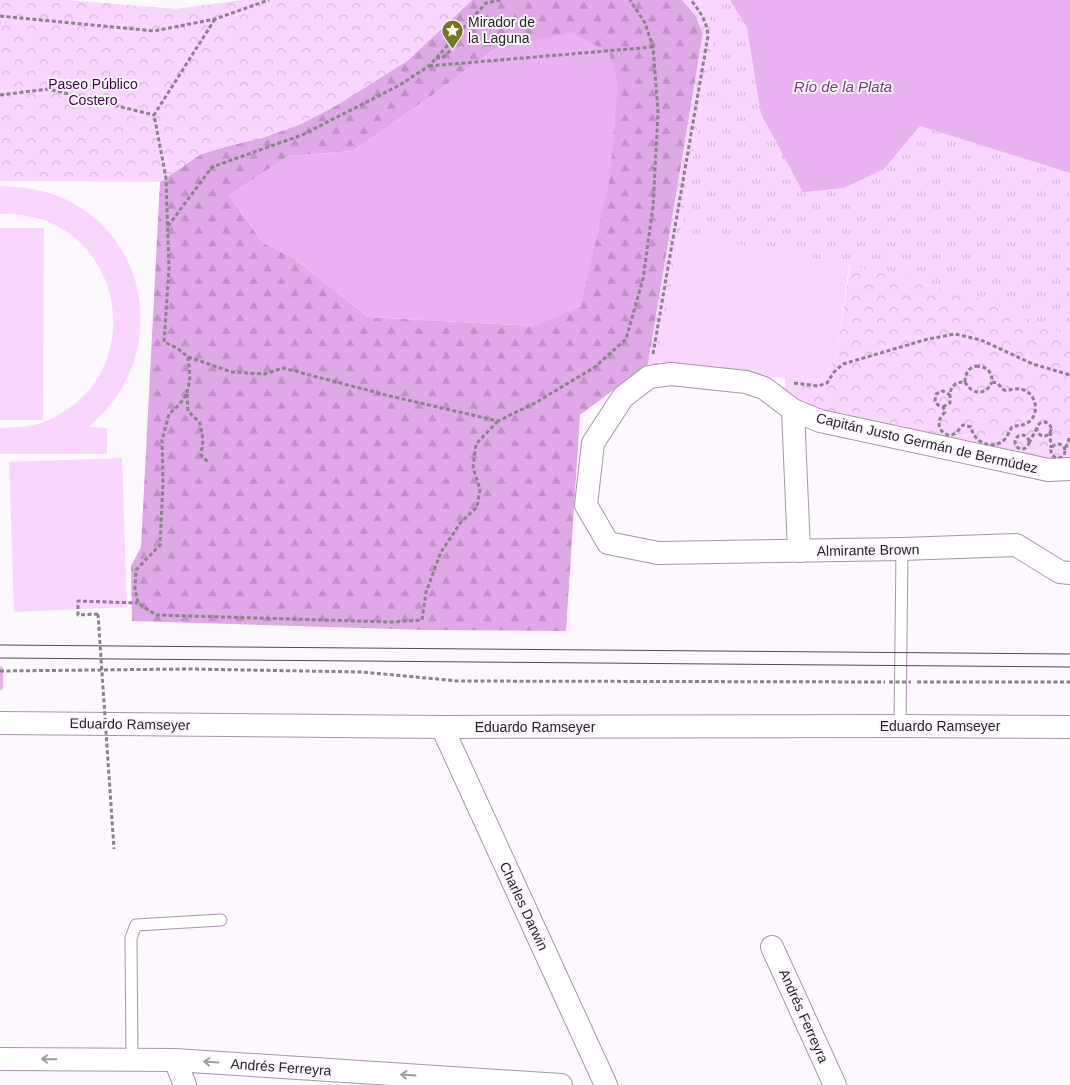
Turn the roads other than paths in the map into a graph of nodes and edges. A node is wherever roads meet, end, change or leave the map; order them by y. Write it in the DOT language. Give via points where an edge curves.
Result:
graph roads {
  1 [pos="793,410"];
  2 [pos="1067,460"];
  3 [pos="902,550"];
  4 [pos="799,551"];
  5 [pos="658,553"];
  6 [pos="1070,573"];
  7 [pos="0,723"];
  8 [pos="900,726"];
  9 [pos="442,727"];
  10 [pos="1070,727"];
  11 [pos="221,920"];
  12 [pos="772,947"];
  13 [pos="0,1058"];
  14 [pos="132,1060"];
  15 [pos="175,1060"];
  16 [pos="458,1081"];
  17 [pos="185,1085"];
  18 [pos="561,1085"];
  19 [pos="606,1085"];
  20 [pos="835,1085"];
  1 -- 2 [label="street, Capitán Justo Germán de Bermúdez" via="820,421 1048,470"];
  1 -- 4 [label="street"];
  1 -- 5 [label="street, Capitán Justo Germán de Bermúdez" via="764,388 746,382 671,374 649,377 623,396 594,443 586,505 608,543"];
  3 -- 4 [label="street, Almirante Brown"];
  3 -- 6 [label="street, Almirante Brown" via="1016,544 1060,572"];
  3 -- 8 [label="lane"];
  4 -- 5 [label="street, Almirante Brown"];
  7 -- 9 [label="street, Eduardo Ramseyer"];
  8 -- 9 [label="street, Eduardo Ramseyer"];
  8 -- 10 [label="street, Eduardo Ramseyer"];
  9 -- 19 [label="street, Charles Darwin"];
  11 -- 14 [label="lane" via="136,925 131,938"];
  12 -- 20 [label="street, Andrés Ferreyra"];
  14 -- 13 [label="street, Andrés Ferreyra, one-way"];
  14 -- 15 [label="street, Andrés Ferreyra"];
  16 -- 15 [label="street, Andrés Ferreyra, one-way"];
  15 -- 17 [label="street"];
  16 -- 18 [label="street, Andrés Ferreyra"];
}
